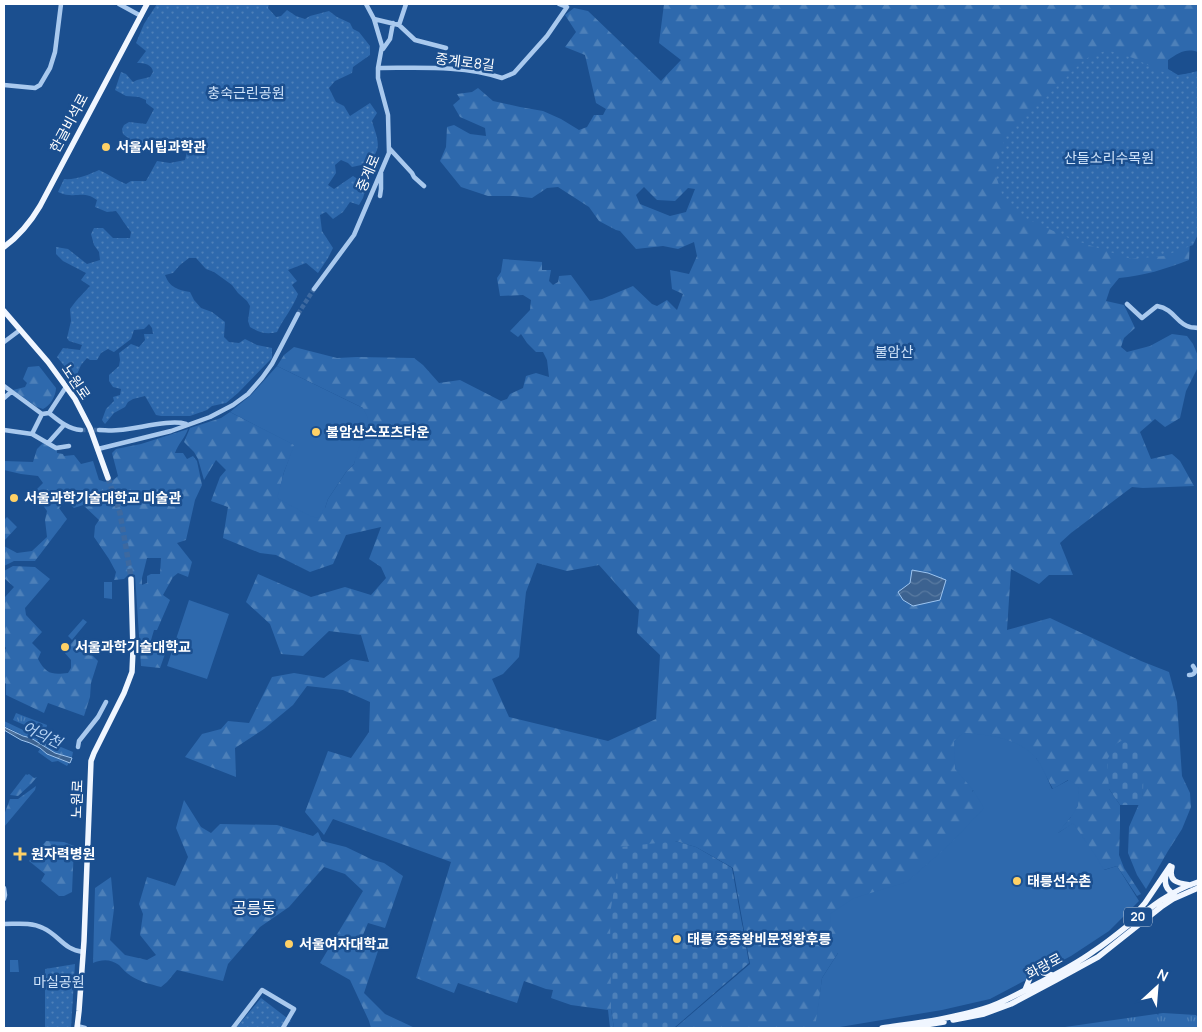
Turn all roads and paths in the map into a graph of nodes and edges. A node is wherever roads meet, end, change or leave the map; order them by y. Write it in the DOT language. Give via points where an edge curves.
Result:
graph roads {
  1 [pos="60,4"];
  2 [pos="119,4"];
  3 [pos="148,4"];
  4 [pos="366,4"];
  5 [pos="406,4"];
  6 [pos="559,4"];
  7 [pos="141,16"];
  8 [pos="374,19"];
  9 [pos="393,23"];
  10 [pos="400,25"];
  11 [pos="446,48"];
  12 [pos="382,51"];
  13 [pos="378,68"];
  14 [pos="4,85"];
  15 [pos="389,148"];
  16 [pos="381,173"];
  17 [pos="424,186"];
  18 [pos="380,196"];
  19 [pos="4,247"];
  20 [pos="314,289"];
  21 [pos="1127,304"];
  22 [pos="4,311"];
  23 [pos="298,314"];
  24 [pos="1198,328"];
  25 [pos="20,330"];
  26 [pos="4,342"];
  27 [pos="4,386"];
  28 [pos="66,387"];
  29 [pos="11,392"];
  30 [pos="4,398"];
  31 [pos="42,414"];
  32 [pos="49,414"];
  33 [pos="186,424"];
  34 [pos="64,425"];
  35 [pos="4,430"];
  36 [pos="81,430"];
  37 [pos="98,430"];
  38 [pos="32,434"];
  39 [pos="48,443"];
  40 [pos="69,446"];
  41 [pos="98,449"];
  42 [pos="108,478"];
  43 [pos="131,580"];
  44 [pos="1193,666"];
  45 [pos="1189,675"];
  46 [pos="106,702"];
  47 [pos="78,747"];
  48 [pos="1171,866"];
  49 [pos="1198,882"];
  50 [pos="1190,885"];
  51 [pos="4,888"];
  52 [pos="1198,888"];
  53 [pos="1170,893"];
  54 [pos="1186,894"];
  55 [pos="4,899"];
  56 [pos="1161,906"];
  57 [pos="4,924"];
  58 [pos="1116,935"];
  59 [pos="83,952"];
  60 [pos="1054,978"];
  61 [pos="1025,990"];
  62 [pos="1011,1004"];
  63 [pos="77,1027"];
  64 [pos="85,1028"];
  65 [pos="233,1028"];
  66 [pos="283,1028"];
  67 [pos="882,1028"];
  68 [pos="906,1028"];
  1 -- 14 [label="street" via="55,52 40,85 34,88"];
  2 -- 7 [label="street"];
  3 -- 7 [label="main road, 한글비석로"];
  4 -- 8 [label="street, 중계로"];
  5 -- 10 [label="street"];
  6 -- 13 [label="street, 중계로8길" via="567,7 514,74 502,78 458,69"];
  7 -- 19 [label="main road, 한글비석로" via="35,214"];
  8 -- 9 [label="street"];
  8 -- 12 [label="street, 중계로"];
  9 -- 10 [label="street"];
  9 -- 12 [label="street, 중계로" via="390,39"];
  10 -- 11 [label="street" via="415,40"];
  12 -- 13 [label="street, 중계로"];
  13 -- 15 [label="street, 중계로" via="388,115"];
  15 -- 16 [label="street, 중계로"];
  15 -- 17 [label="street"];
  16 -- 18 [label="street"];
  16 -- 20 [label="street, 중계로" via="354,235"];
  21 -- 24 [label="street" via="1142,318 1158,306 1164,307 1189,327"];
  22 -- 25 [label="main road, 노원로"];
  23 -- 33 [label="street" via="272,364 248,394 210,417"];
  25 -- 26 [label="street"];
  25 -- 28 [label="main road, 노원로"];
  27 -- 29 [label="street"];
  28 -- 32 [label="street"];
  28 -- 41 [label="main road, 노원로"];
  29 -- 30 [label="street"];
  29 -- 31 [label="street"];
  31 -- 32 [label="street"];
  31 -- 38 [label="street"];
  32 -- 34 [label="street"];
  33 -- 37 [label="street"];
  33 -- 41 [label="street" via="161,434"];
  34 -- 36 [label="street"];
  34 -- 39 [label="street"];
  35 -- 38 [label="street"];
  38 -- 39 [label="street"];
  39 -- 40 [label="street" via="56,448"];
  41 -- 42 [label="main road, 노원로"];
  43 -- 59 [label="main road, 노원로" via="132,672 91,761"];
  44 -- 45 [label="street" via="1195,672"];
  46 -- 47 [label="street"];
  48 -- 50 [label="main road" via="1174,880"];
  48 -- 53 [label="main road" via="1165,881"];
  48 -- 58 [label="main road" via="1145,903"];
  49 -- 50 [label="main road, 화랑로 / 20"];
  50 -- 53 [label="main road, 화랑로 / 20"];
  51 -- 55 [label="street"];
  52 -- 54 [label="main road, 화랑로 / 20"];
  53 -- 54 [label="main road"];
  53 -- 56 [label="main road"];
  53 -- 58 [label="main road, 화랑로 / 20"];
  54 -- 56 [label="main road, 화랑로 / 20"];
  56 -- 60 [label="main road, 화랑로 / 20" via="1104,953"];
  57 -- 59 [label="street" via="33,924 73,950"];
  58 -- 60 [label="main road, 화랑로 / 20"];
  59 -- 63 [label="main road, 노원로"];
  60 -- 61 [label="main road, 화랑로 / 20"];
  60 -- 61 [label="main road" via="1033,970"];
  60 -- 62 [label="main road, 화랑로 / 20"];
  61 -- 62 [label="main road" via="1029,993"];
  61 -- 67 [label="main road, 화랑로 / 20" via="984,1009"];
  62 -- 68 [label="main road, 화랑로 / 20" via="984,1014"];
  63 -- 64 [label="street"];
  65 -- 66 [label="street" via="262,990 294,1008"];
}
